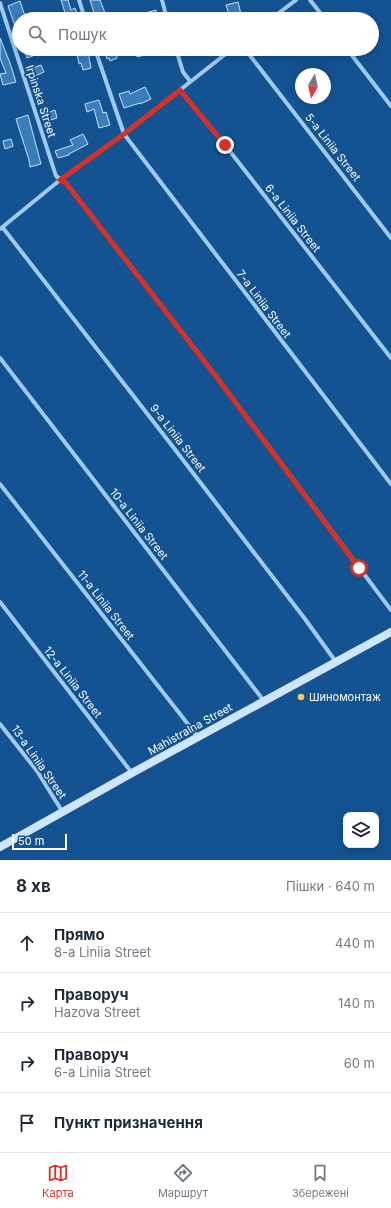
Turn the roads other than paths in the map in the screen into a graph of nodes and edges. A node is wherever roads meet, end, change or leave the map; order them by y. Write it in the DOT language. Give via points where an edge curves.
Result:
graph roads {
  1 [pos="79,0"];
  2 [pos="162,0"];
  3 [pos="296,0"];
  4 [pos="310,0"];
  5 [pos="0,3"];
  6 [pos="83,12"];
  7 [pos="165,12"];
  8 [pos="280,12"];
  9 [pos="319,12"];
  10 [pos="12,40"];
  11 [pos="17,56"];
  12 [pos="97,56"];
  13 [pos="178,56"];
  14 [pos="223,56"];
  15 [pos="250,56"];
  16 [pos="353,56"];
  17 [pos="190,81"];
  18 [pos="180,90"];
  19 [pos="391,106"];
  20 [pos="124,134"];
  21 [pos="60,180"];
  22 [pos="1,229"];
  23 [pos="391,238"];
  24 [pos="0,358"];
  25 [pos="391,358"];
  26 [pos="0,484"];
  27 [pos="391,484"];
  28 [pos="0,602"];
  29 [pos="391,610"];
  30 [pos="391,632"];
  31 [pos="336,662"];
  32 [pos="264,701"];
  33 [pos="0,724"];
  34 [pos="198,738"];
  35 [pos="132,773"];
  36 [pos="62,811"];
  37 [pos="0,847"];
  1 -- 6 [label="street"];
  2 -- 7 [label="street"];
  3 -- 8 [label="street"];
  4 -- 9 [label="street"];
  5 -- 10 [label="street, Irpinska Street"];
  11 -- 21 [label="street, Irpinska Street" via="56,176"];
  12 -- 20 [label="street, 7-a Liniia Street"];
  13 -- 17 [label="street" via="183,72"];
  14 -- 17 [label="street"];
  15 -- 23 [label="street, 5-a Liniia Street"];
  16 -- 19 [label="street"];
  17 -- 18 [label="street"];
  18 -- 20 [label="street"];
  18 -- 25 [label="street, 6-a Liniia Street"];
  20 -- 21 [label="street"];
  20 -- 27 [label="street, 7-a Liniia Street"];
  21 -- 22 [label="street"];
  21 -- 29 [label="street" via="66,183 215,375"];
  22 -- 31 [label="street, 9-a Liniia Street" via="180,455"];
  24 -- 32 [label="street, 10-a Liniia Street"];
  26 -- 34 [label="street, 11-a Liniia Street"];
  28 -- 35 [label="street, 12-a Liniia Street"];
  30 -- 31 [label="street, Mahistralna Street"];
  31 -- 32 [label="street, Mahistralna Street"];
  32 -- 34 [label="street, Mahistralna Street"];
  33 -- 36 [label="street, 13-a Liniia Street" via="37,771"];
  34 -- 35 [label="street, Mahistralna Street"];
  35 -- 36 [label="street, Mahistralna Street"];
  36 -- 37 [label="street, Mahistralna Street"];
}
